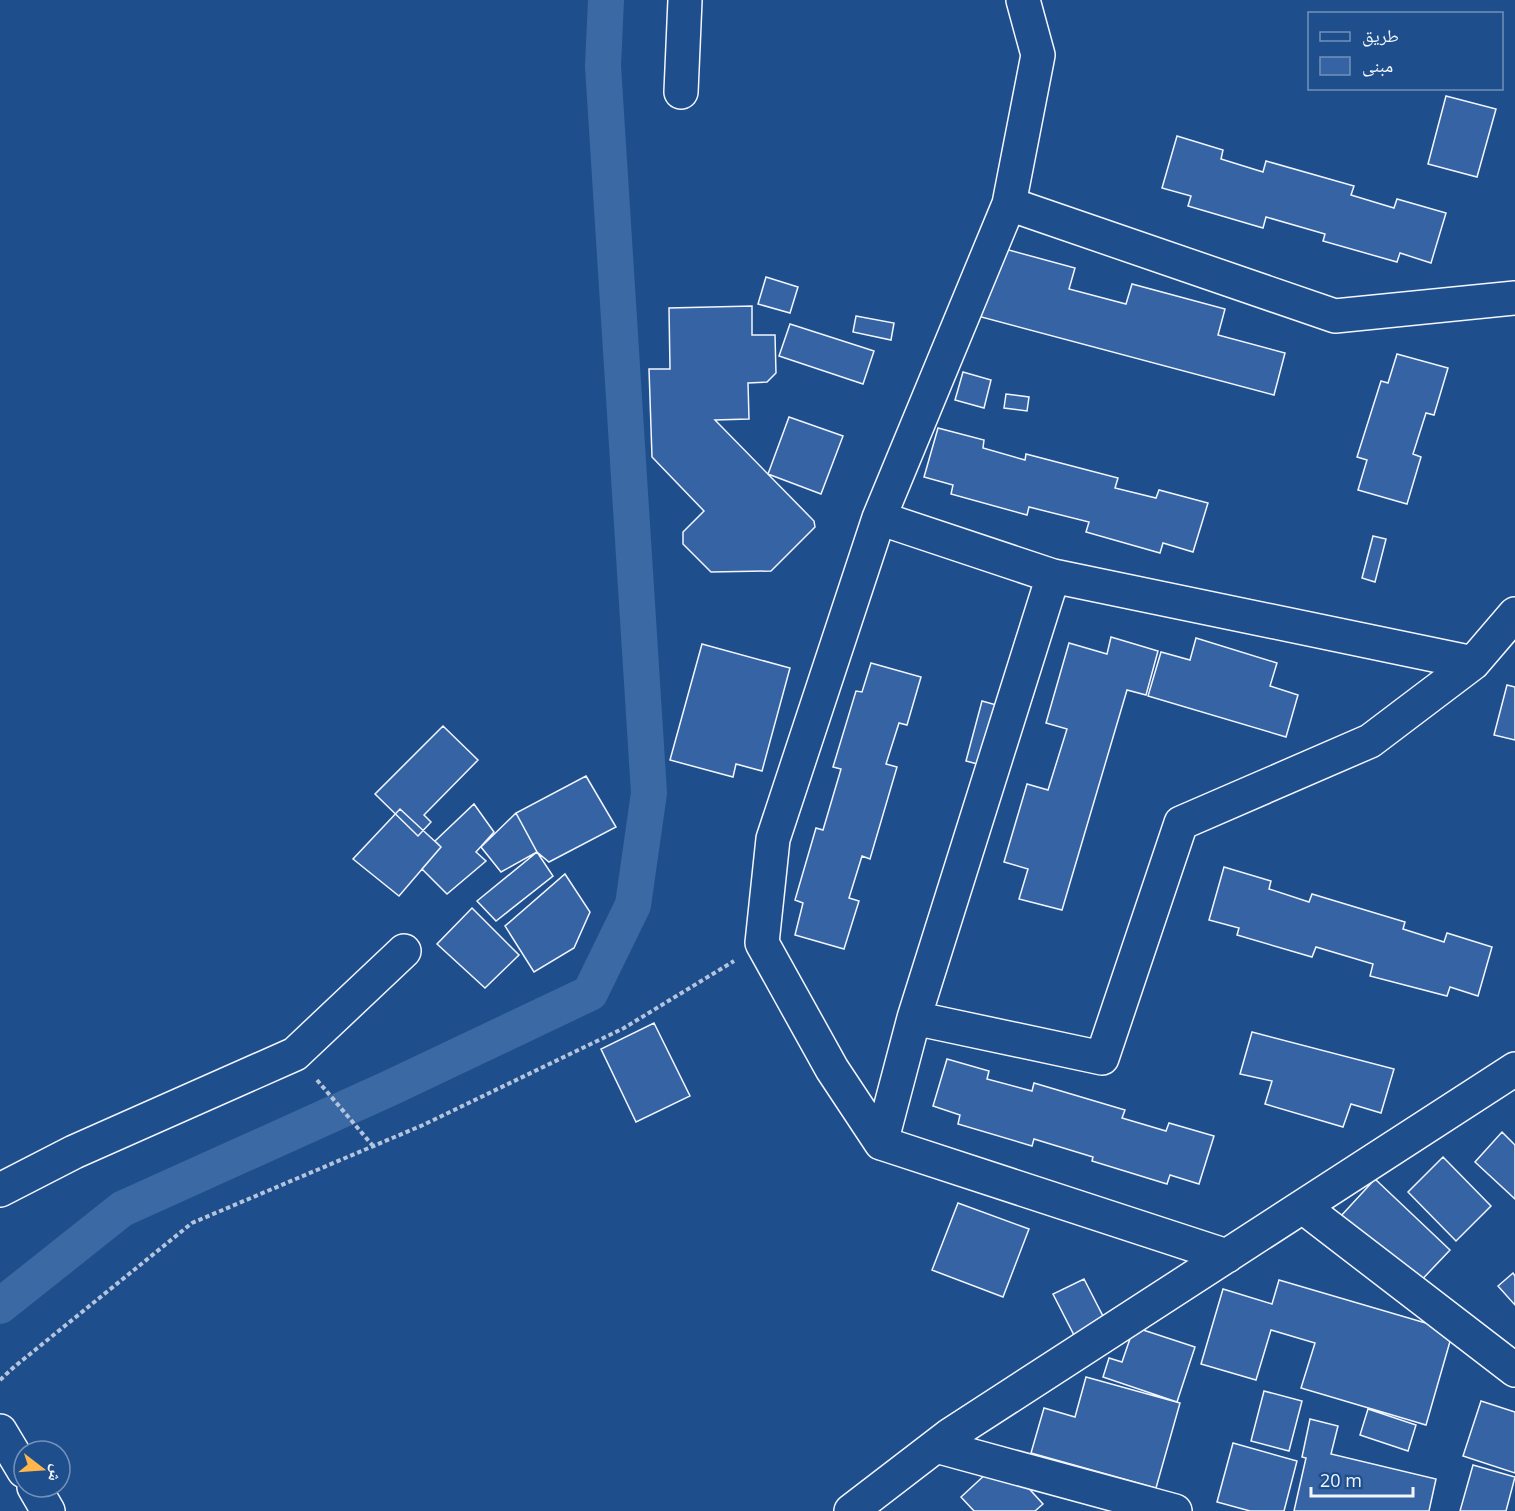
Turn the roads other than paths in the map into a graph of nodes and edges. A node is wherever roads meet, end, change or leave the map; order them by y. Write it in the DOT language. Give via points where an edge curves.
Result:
graph roads {
  1 [pos="685,0"];
  2 [pos="1023,0"];
  3 [pos="681,92"];
  4 [pos="1009,204"];
  5 [pos="1515,298"];
  6 [pos="879,518"];
  7 [pos="1053,576"];
  8 [pos="1513,619"];
  9 [pos="1473,663"];
  10 [pos="405,951"];
  11 [pos="914,1018"];
  12 [pos="1515,1069"];
  13 [pos="881,1143"];
  14 [pos="0,1190"];
  15 [pos="1303,1207"];
  16 [pos="1227,1256"];
  17 [pos="1515,1370"];
  18 [pos="0,1431"];
  19 [pos="936,1446"];
  20 [pos="12,1451"];
  21 [pos="851,1511"];
  22 [pos="1175,1511"];
  1 -- 3 [label="street"];
  2 -- 4 [label="street" via="1038,55"];
  4 -- 5 [label="street" via="1335,316"];
  4 -- 6 [label="street"];
  6 -- 7 [label="street"];
  6 -- 13 [label="street" via="773,839 762,943 832,1069"];
  7 -- 9 [label="street"];
  7 -- 11 [label="street"];
  8 -- 9 [label="street"];
  9 -- 11 [label="street" via="1370,741 1181,823 1102,1058"];
  10 -- 14 [label="street" via="295,1054 74,1152"];
  11 -- 13 [label="street"];
  12 -- 15 [label="street"];
  13 -- 16 [label="street"];
  15 -- 16 [label="street"];
  15 -- 17 [label="street"];
  16 -- 19 [label="street"];
  18 -- 20 [label="street"];
  19 -- 21 [label="street"];
  19 -- 22 [label="street"];
}
